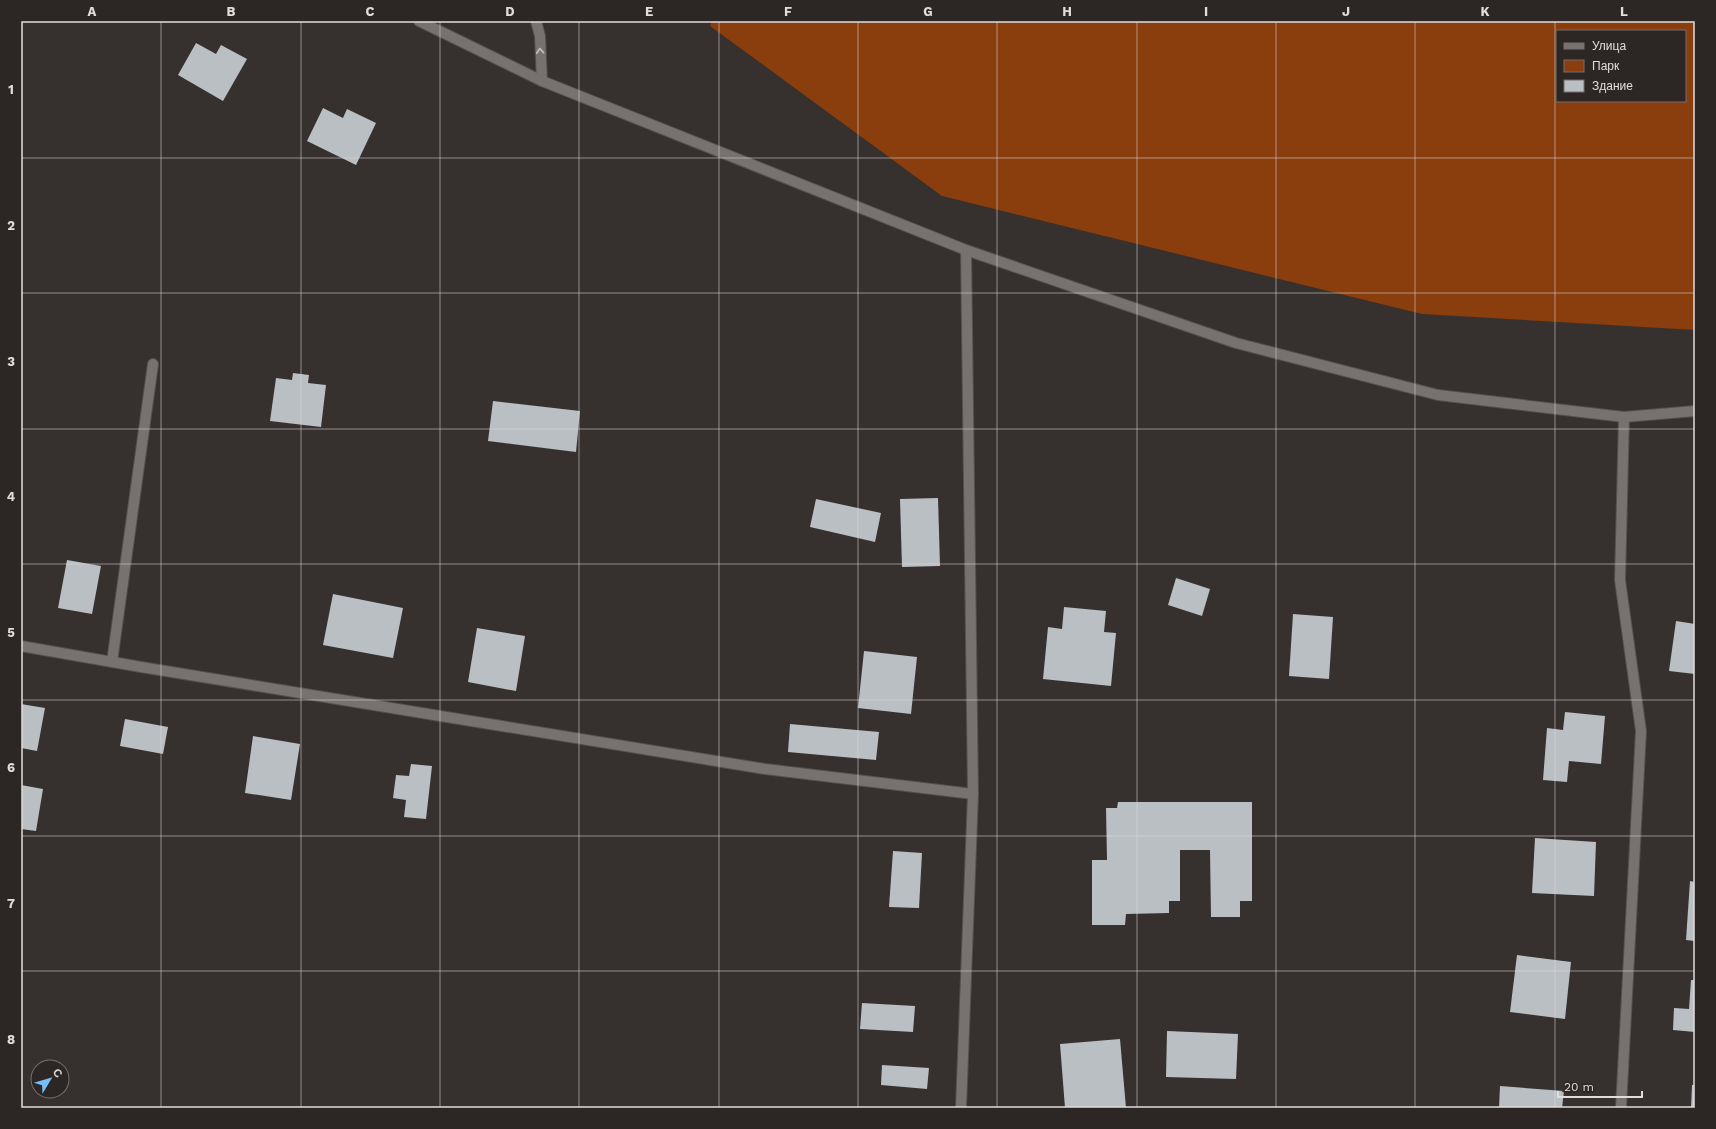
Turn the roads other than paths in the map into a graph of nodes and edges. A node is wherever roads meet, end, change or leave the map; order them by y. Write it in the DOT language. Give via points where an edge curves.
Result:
graph roads {
  1 [pos="419,21"];
  2 [pos="536,21"];
  3 [pos="542,81"];
  4 [pos="966,250"];
  5 [pos="153,364"];
  6 [pos="1695,410"];
  7 [pos="1624,417"];
  8 [pos="21,646"];
  9 [pos="112,662"];
  10 [pos="973,794"];
  11 [pos="961,1108"];
  12 [pos="1621,1108"];
  1 -- 3 [label="street"];
  3 -- 2 [label="street, one-way" via="540,36"];
  3 -- 4 [label="street"];
  4 -- 7 [label="street" via="1236,343 1438,395"];
  4 -- 10 [label="street"];
  5 -- 9 [label="street"];
  6 -- 7 [label="street"];
  7 -- 12 [label="street" via="1620,580 1641,731"];
  8 -- 9 [label="street"];
  9 -- 10 [label="street" via="758,767"];
  10 -- 11 [label="street"];
}
